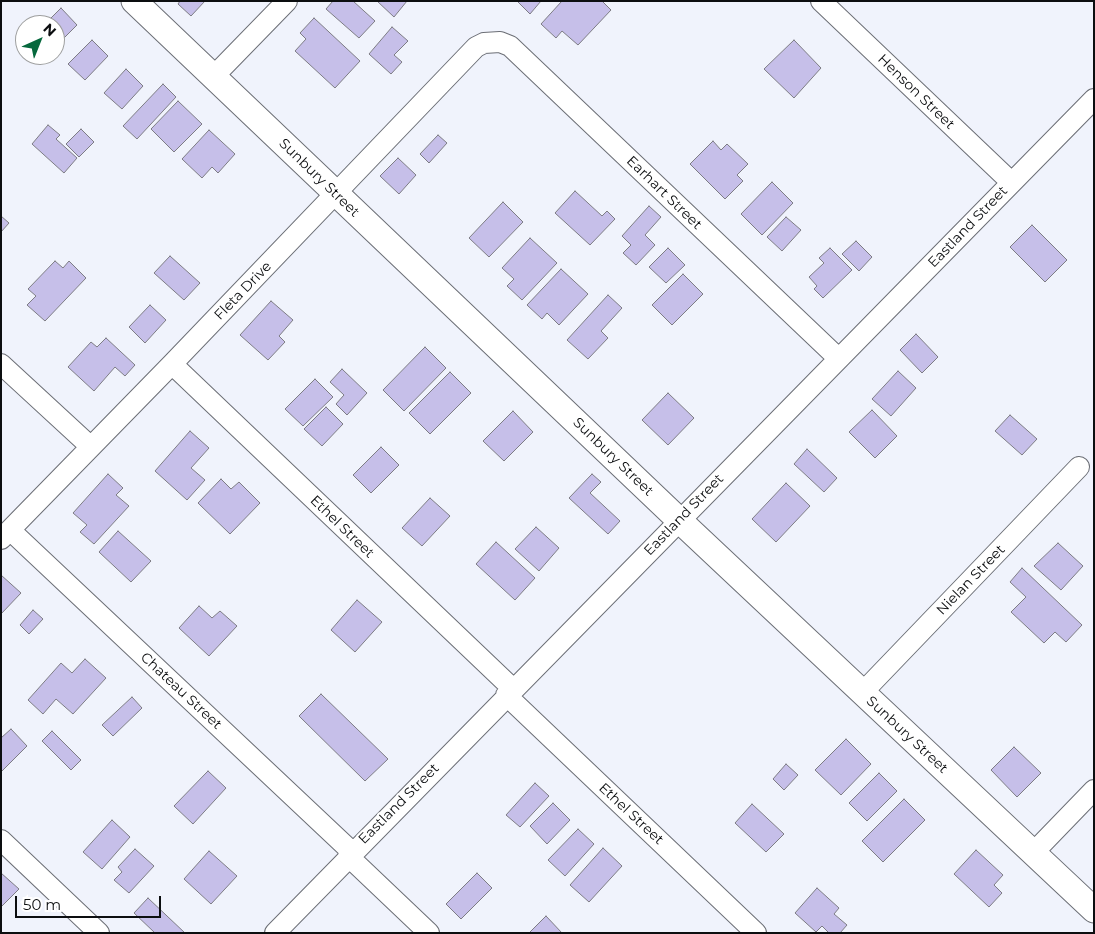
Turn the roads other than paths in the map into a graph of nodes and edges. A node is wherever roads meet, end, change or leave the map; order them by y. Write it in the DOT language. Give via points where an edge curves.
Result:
graph roads {
  1 [pos="134,1"];
  2 [pos="287,1"];
  3 [pos="821,1"];
  4 [pos="484,43"];
  5 [pos="214,76"];
  6 [pos="1094,99"];
  7 [pos="1012,182"];
  8 [pos="336,193"];
  9 [pos="838,358"];
  10 [pos="1,364"];
  11 [pos="172,364"];
  12 [pos="91,447"];
  13 [pos="1079,467"];
  14 [pos="679,520"];
  15 [pos="6,534"];
  16 [pos="509,692"];
  17 [pos="862,693"];
  18 [pos="1094,790"];
  19 [pos="1,840"];
  20 [pos="1034,852"];
  21 [pos="350,854"];
  22 [pos="1094,910"];
  23 [pos="98,933"];
  24 [pos="275,933"];
  25 [pos="429,933"];
  26 [pos="756,933"];
  1 -- 5 [label="street, Sunbury Street"];
  2 -- 5 [label="street"];
  3 -- 7 [label="street, Henson Street"];
  4 -- 8 [label="street, Fleta Drive" via="476,47"];
  4 -- 9 [label="street, Earhart Street" via="500,42 510,46"];
  5 -- 8 [label="street, Sunbury Street"];
  6 -- 7 [label="street, Eastland Street"];
  7 -- 9 [label="street, Eastland Street"];
  8 -- 11 [label="street, Fleta Drive"];
  8 -- 14 [label="street, Sunbury Street"];
  9 -- 14 [label="street, Eastland Street"];
  10 -- 12 [label="street"];
  11 -- 12 [label="street, Fleta Drive"];
  11 -- 16 [label="street, Ethel Street"];
  12 -- 15 [label="street, Fleta Drive"];
  13 -- 17 [label="street, Nielan Street"];
  14 -- 16 [label="street, Eastland Street"];
  14 -- 17 [label="street, Sunbury Street"];
  15 -- 21 [label="street, Chateau Street"];
  16 -- 21 [label="street, Eastland Street"];
  16 -- 26 [label="street, Ethel Street"];
  17 -- 20 [label="street, Sunbury Street"];
  18 -- 20 [label="street"];
  19 -- 23 [label="street"];
  20 -- 22 [label="street, Sunbury Street"];
  21 -- 24 [label="street, Eastland Street"];
  21 -- 25 [label="street, Chateau Street"];
}
